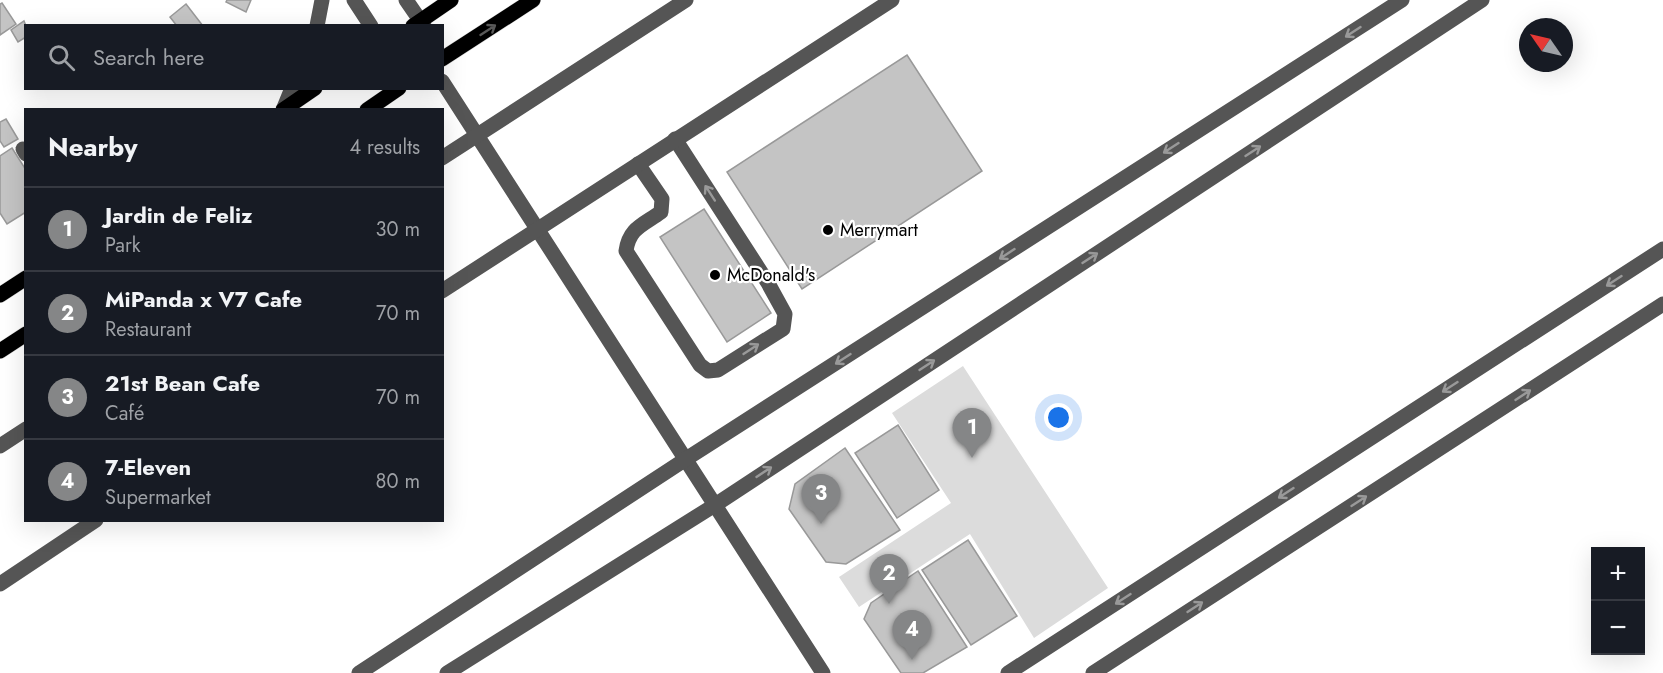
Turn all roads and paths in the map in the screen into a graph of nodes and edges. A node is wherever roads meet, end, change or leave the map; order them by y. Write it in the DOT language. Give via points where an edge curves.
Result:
graph roads {
  1 [pos="322,0"];
  2 [pos="354,0"];
  3 [pos="406,0"];
  4 [pos="451,0"];
  5 [pos="533,0"];
  6 [pos="686,0"];
  7 [pos="892,0"];
  8 [pos="1402,0"];
  9 [pos="1482,0"];
  10 [pos="317,24"];
  11 [pos="370,24"];
  12 [pos="419,24"];
  13 [pos="444,56"];
  14 [pos="444,84"];
  15 [pos="291,90"];
  16 [pos="312,90"];
  17 [pos="396,90"];
  18 [pos="284,108"];
  19 [pos="286,108"];
  20 [pos="370,108"];
  21 [pos="478,135"];
  22 [pos="675,139"];
  23 [pos="444,157"];
  24 [pos="638,164"];
  25 [pos="538,228"];
  26 [pos="1663,249"];
  27 [pos="24,279"];
  28 [pos="444,290"];
  29 [pos="0,295"];
  30 [pos="1663,304"];
  31 [pos="24,335"];
  32 [pos="0,351"];
  33 [pos="24,430"];
  34 [pos="0,446"];
  35 [pos="686,459"];
  36 [pos="715,505"];
  37 [pos="93,522"];
  38 [pos="0,584"];
  39 [pos="359,673"];
  40 [pos="447,673"];
  41 [pos="822,673"];
  42 [pos="1008,673"];
  43 [pos="1093,673"];
  1 -- 10 [label="street"];
  2 -- 11 [label="street"];
  3 -- 12 [label="street"];
  4 -- 12 [label="main road"];
  13 -- 5 [label="main road, one-way"];
  6 -- 21 [label="street"];
  7 -- 22 [label="street"];
  8 -- 35 [label="street, one-way"];
  36 -- 9 [label="street, one-way"];
  14 -- 21 [label="street"];
  15 -- 18 [label="street"];
  16 -- 19 [label="main road"];
  17 -- 20 [label="main road"];
  21 -- 23 [label="street"];
  21 -- 25 [label="street"];
  22 -- 24 [label="street"];
  24 -- 22 [label="street, one-way" via="662,199 661,212 633,232 626,251 700,365 708,371 718,370 783,328 785,314"];
  24 -- 25 [label="street"];
  25 -- 28 [label="street"];
  25 -- 35 [label="street"];
  26 -- 42 [label="street, one-way"];
  27 -- 29 [label="main road"];
  43 -- 30 [label="street, one-way"];
  31 -- 32 [label="main road"];
  33 -- 34 [label="street"];
  35 -- 36 [label="street"];
  35 -- 39 [label="street"];
  36 -- 40 [label="street"];
  36 -- 41 [label="street"];
  37 -- 38 [label="street"];
}
